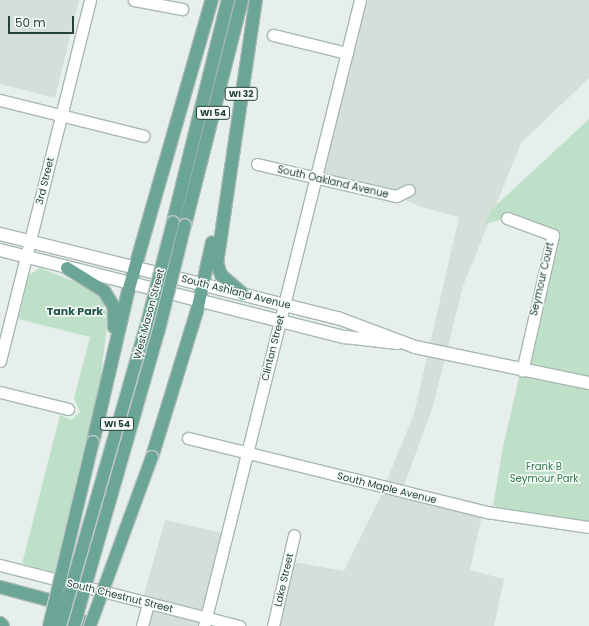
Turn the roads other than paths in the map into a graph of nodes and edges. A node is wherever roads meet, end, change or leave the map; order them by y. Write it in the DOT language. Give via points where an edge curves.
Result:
graph roads {
  1 [pos="90,0"];
  2 [pos="134,0"];
  3 [pos="212,0"];
  4 [pos="228,0"];
  5 [pos="242,0"];
  6 [pos="256,0"];
  7 [pos="360,0"];
  8 [pos="182,9"];
  9 [pos="273,35"];
  10 [pos="347,53"];
  11 [pos="0,100"];
  12 [pos="61,115"];
  13 [pos="144,136"];
  14 [pos="257,164"];
  15 [pos="316,178"];
  16 [pos="226,189"];
  17 [pos="409,190"];
  18 [pos="506,218"];
  19 [pos="0,234"];
  20 [pos="30,241"];
  21 [pos="0,250"];
  22 [pos="26,257"];
  23 [pos="135,267"];
  24 [pos="67,268"];
  25 [pos="130,283"];
  26 [pos="204,284"];
  27 [pos="244,294"];
  28 [pos="199,301"];
  29 [pos="285,304"];
  30 [pos="280,321"];
  31 [pos="399,342"];
  32 [pos="114,348"];
  33 [pos="0,361"];
  34 [pos="522,371"];
  35 [pos="589,383"];
  36 [pos="0,392"];
  37 [pos="68,409"];
  38 [pos="188,438"];
  39 [pos="247,453"];
  40 [pos="589,527"];
  41 [pos="294,535"];
  42 [pos="0,565"];
  43 [pos="0,587"];
  44 [pos="148,603"];
  45 [pos="205,622"];
  46 [pos="0,623"];
  47 [pos="2,626"];
  48 [pos="49,626"];
  49 [pos="60,626"];
  50 [pos="74,626"];
  51 [pos="89,626"];
  52 [pos="142,626"];
  53 [pos="239,626"];
  54 [pos="273,626"];
  1 -- 12 [label="street, 3rd Street"];
  2 -- 8 [label="street"];
  3 -- 23 [label="main road"];
  4 -- 49 [label="main road, West Mason Street / WI 54, bridge" via="146,327"];
  5 -- 50 [label="main road, West Mason Street / WI 54, bridge" via="159,330"];
  6 -- 16 [label="main road, WI 32"];
  7 -- 10 [label="street, Clinton Street"];
  9 -- 10 [label="street"];
  10 -- 15 [label="street, Clinton Street"];
  11 -- 12 [label="street"];
  12 -- 13 [label="street"];
  12 -- 20 [label="street, 3rd Street"];
  14 -- 15 [label="street, South Oakland Avenue"];
  15 -- 17 [label="street, South Oakland Avenue" via="396,196"];
  15 -- 29 [label="street, Clinton Street"];
  16 -- 26 [label="main road, WI 32"];
  16 -- 27 [label="main road" via="217,263 221,275"];
  18 -- 34 [label="street, Seymour Court" via="552,235"];
  19 -- 20 [label="main road, South Ashland Avenue"];
  20 -- 22 [label="street, 3rd Street"];
  20 -- 23 [label="main road, South Ashland Avenue"];
  21 -- 22 [label="main road, South Ashland Avenue"];
  22 -- 24 [label="main road, South Ashland Avenue"];
  22 -- 33 [label="street, 3rd Street"];
  23 -- 25 [label="main road"];
  23 -- 26 [label="main road, South Ashland Avenue"];
  24 -- 25 [label="main road, South Ashland Avenue"];
  24 -- 32 [label="main road" via="98,286 112,301"];
  25 -- 28 [label="main road, South Ashland Avenue"];
  25 -- 32 [label="main road"];
  26 -- 27 [label="main road, South Ashland Avenue"];
  26 -- 28 [label="main road"];
  27 -- 29 [label="main road, South Ashland Avenue"];
  28 -- 30 [label="main road, South Ashland Avenue"];
  28 -- 51 [label="main road, bridge" via="152,457"];
  29 -- 30 [label="street, Clinton Street"];
  29 -- 31 [label="main road, South Ashland Avenue" via="363,325"];
  30 -- 31 [label="main road, South Ashland Avenue" via="360,340"];
  30 -- 39 [label="street, Clinton Street"];
  31 -- 34 [label="main road, South Ashland Avenue"];
  32 -- 48 [label="main road, bridge"];
  34 -- 35 [label="main road, South Ashland Avenue"];
  36 -- 37 [label="street"];
  38 -- 39 [label="street, South Maple Avenue"];
  39 -- 40 [label="street, South Maple Avenue" via="487,512"];
  39 -- 45 [label="street, Clinton Street"];
  41 -- 54 [label="street, Lake Street"];
  42 -- 44 [label="street, South Chestnut Street"];
  43 -- 51 [label="main road" via="29,592 60,604"];
  44 -- 45 [label="street, South Chestnut Street"];
  44 -- 52 [label="street"];
  45 -- 53 [label="street, South Chestnut Street"];
  46 -- 47 [label="main road"];
}
